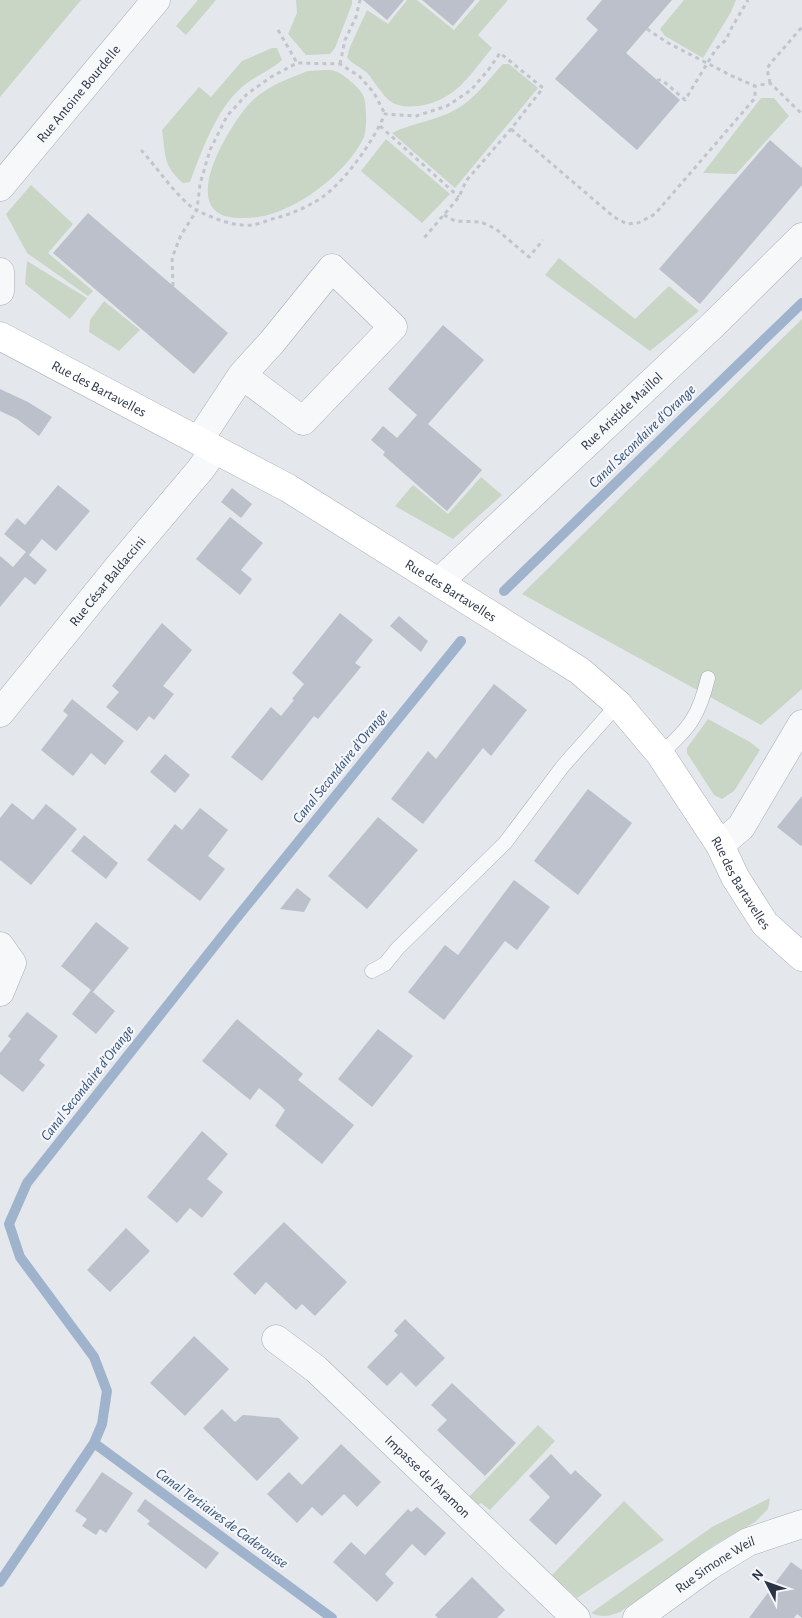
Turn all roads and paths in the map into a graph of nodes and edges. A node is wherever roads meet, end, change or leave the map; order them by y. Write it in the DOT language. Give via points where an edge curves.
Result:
graph roads {
  1 [pos="156,0"];
  2 [pos="360,0"];
  3 [pos="748,0"];
  4 [pos="802,27"];
  5 [pos="647,29"];
  6 [pos="278,30"];
  7 [pos="297,63"];
  8 [pos="340,64"];
  9 [pos="708,64"];
  10 [pos="657,80"];
  11 [pos="770,83"];
  12 [pos="756,86"];
  13 [pos="385,114"];
  14 [pos="802,114"];
  15 [pos="380,126"];
  16 [pos="511,129"];
  17 [pos="141,150"];
  18 [pos="0,186"];
  19 [pos="459,197"];
  20 [pos="197,210"];
  21 [pos="444,215"];
  22 [pos="802,237"];
  23 [pos="424,238"];
  24 [pos="543,240"];
  25 [pos="0,272"];
  26 [pos="173,286"];
  27 [pos="0,291"];
  28 [pos="0,336"];
  29 [pos="242,374"];
  30 [pos="207,445"];
  31 [pos="439,582"];
  32 [pos="708,678"];
  33 [pos="618,704"];
  34 [pos="0,713"];
  35 [pos="802,724"];
  36 [pos="660,754"];
  37 [pos="720,845"];
  38 [pos="0,946"];
  39 [pos="802,957"];
  40 [pos="372,971"];
  41 [pos="0,992"];
  42 [pos="276,1339"];
  43 [pos="802,1524"];
  44 [pos="576,1618"];
  45 [pos="637,1618"];
  1 -- 18 [label="street, Rue Antoine Bourdelle"];
  2 -- 8 [label="path"];
  3 -- 9 [label="path" via="726,40 716,49"];
  4 -- 11 [label="path" via="767,69"];
  5 -- 9 [label="path"];
  6 -- 7 [label="path"];
  7 -- 8 [label="path"];
  7 -- 20 [label="path" via="270,77 227,116 210,150 200,184"];
  8 -- 13 [label="path" via="359,76 374,93"];
  9 -- 10 [label="path" via="685,100 662,80"];
  9 -- 12 [label="path"];
  11 -- 12 [label="path"];
  11 -- 14 [label="path"];
  12 -- 16 [label="path" via="755,98 684,183 655,214 638,223 627,224 614,217"];
  13 -- 15 [label="path"];
  13 -- 16 [label="path" via="416,116 447,106 471,90 500,53 543,88"];
  15 -- 19 [label="path"];
  15 -- 20 [label="path" via="334,187 312,204 253,225 226,223"];
  16 -- 19 [label="path" via="466,182"];
  17 -- 20 [label="path" via="180,196"];
  19 -- 21 [label="path"];
  20 -- 26 [label="path" via="181,235 172,258"];
  21 -- 23 [label="path"];
  21 -- 24 [label="path" via="455,221 481,222 496,229 529,257"];
  22 -- 31 [label="street, Rue Aristide Maillol"];
  25 -- 27 [label="street"];
  28 -- 30 [label="street, Rue des Bartavelles"];
  29 -- 29 [label="street, Rue César Baldaccini" via="332,268 393,327 303,422"];
  29 -- 30 [label="street, Rue César Baldaccini"];
  30 -- 31 [label="street, Rue des Bartavelles" via="288,488"];
  30 -- 34 [label="street, Rue César Baldaccini" via="200,470"];
  31 -- 33 [label="street, Rue des Bartavelles" via="580,671"];
  32 -- 36 [label="lane" via="700,709 683,734"];
  33 -- 36 [label="street, Rue des Bartavelles"];
  33 -- 40 [label="lane" via="563,766 505,843 385,964"];
  35 -- 37 [label="street" via="741,827"];
  36 -- 37 [label="street, Rue des Bartavelles"];
  37 -- 39 [label="street, Rue des Bartavelles" via="735,877 765,924"];
  38 -- 41 [label="street" via="12,963"];
  42 -- 44 [label="street, Impasse de l'Aramon" via="316,1368"];
  43 -- 45 [label="street, Rue Simone Weil" via="748,1542"];
}
